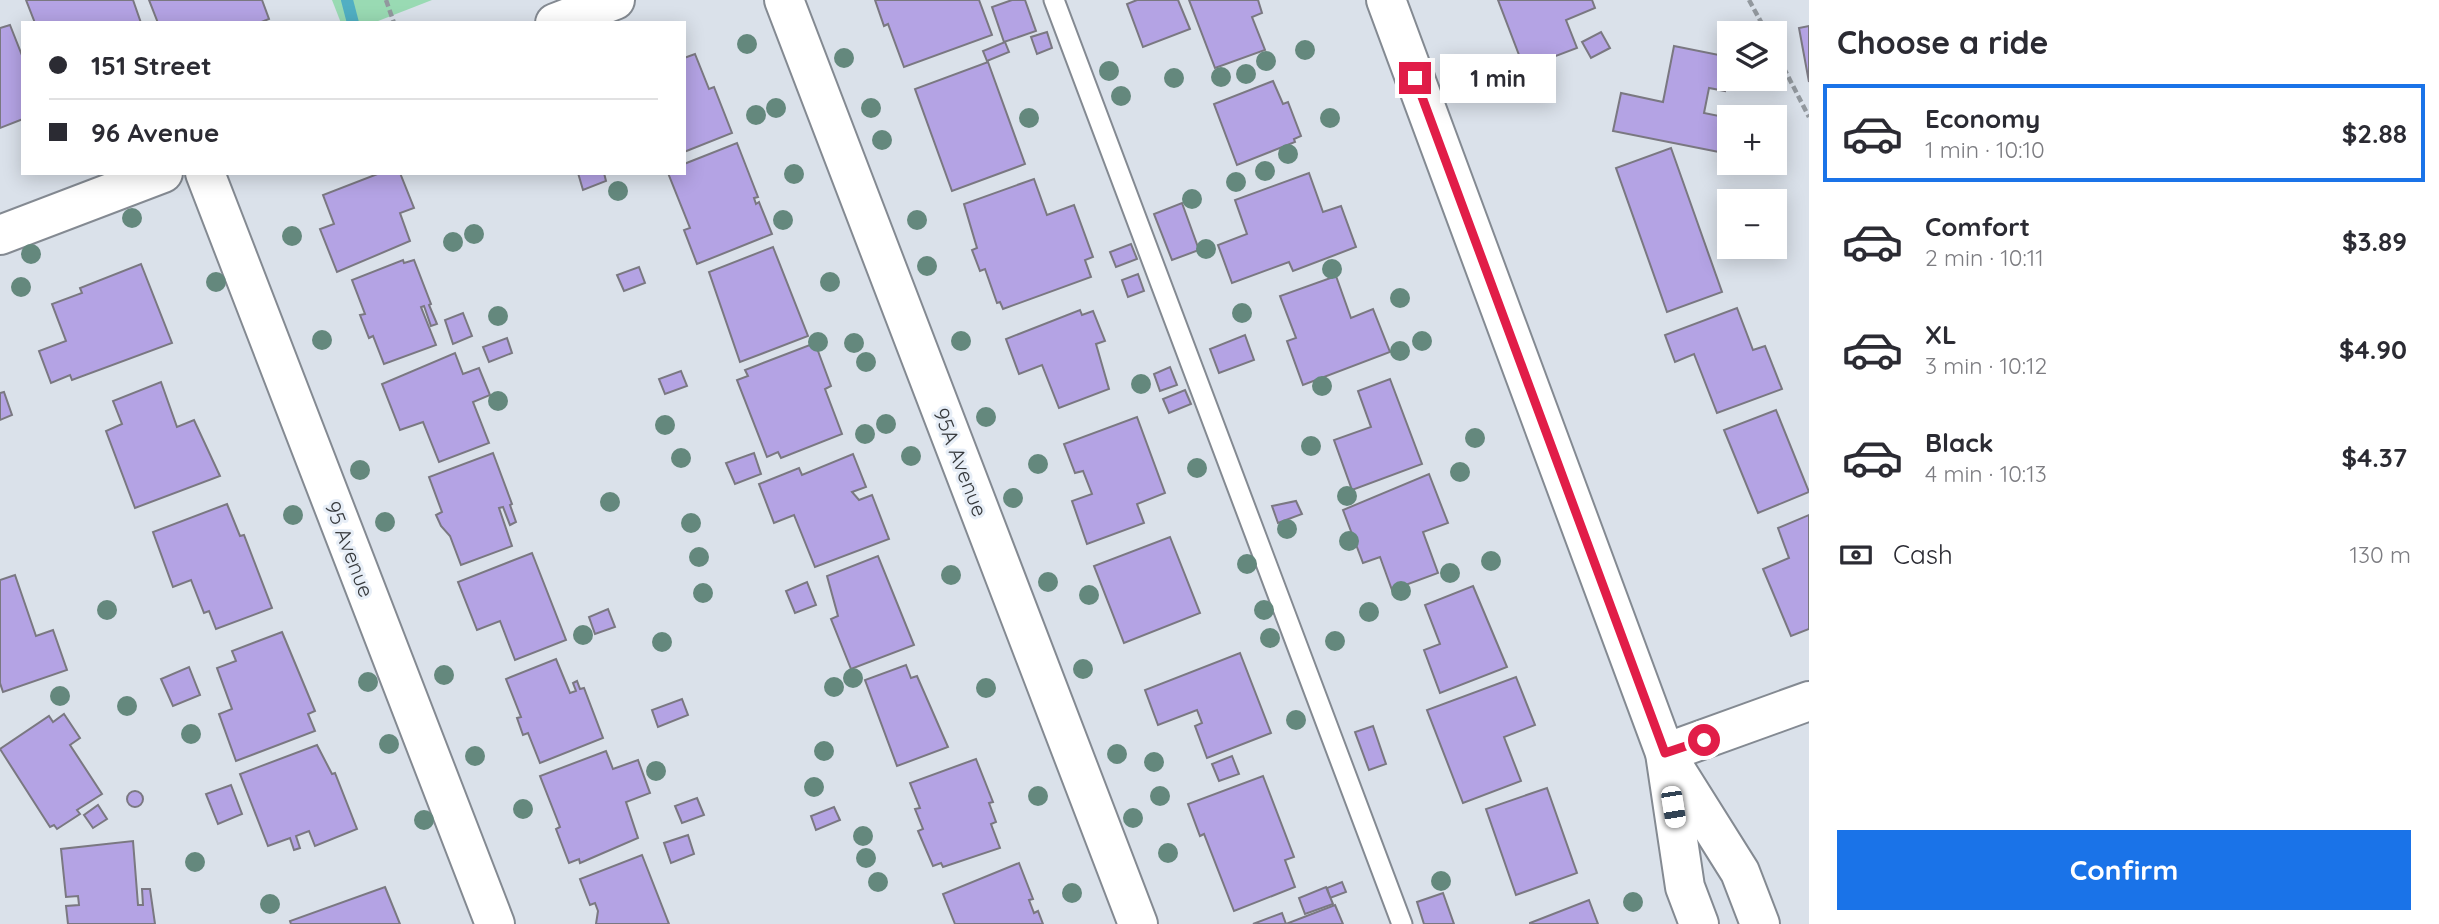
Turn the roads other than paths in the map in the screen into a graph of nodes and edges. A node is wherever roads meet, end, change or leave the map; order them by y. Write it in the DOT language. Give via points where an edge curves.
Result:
graph roads {
  1 [pos="615,0"];
  2 [pos="784,0"];
  3 [pos="1054,0"];
  4 [pos="1386,0"];
  5 [pos="560,21"];
  6 [pos="158,175"];
  7 [pos="206,175"];
  8 [pos="0,235"];
  9 [pos="1809,701"];
  10 [pos="1665,753"];
  11 [pos="495,924"];
  12 [pos="1138,924"];
  13 [pos="1402,924"];
  14 [pos="1699,924"];
  15 [pos="1760,924"];
  1 -- 5 [label="street"];
  2 -- 12 [label="street, 95A Avenue"];
  3 -- 13 [label="lane"];
  4 -- 10 [label="street"];
  6 -- 8 [label="street"];
  7 -- 11 [label="street, 95 Avenue"];
  9 -- 10 [label="street"];
  10 -- 14 [label="street" via="1685,887"];
  10 -- 15 [label="street" via="1740,872"];
}
